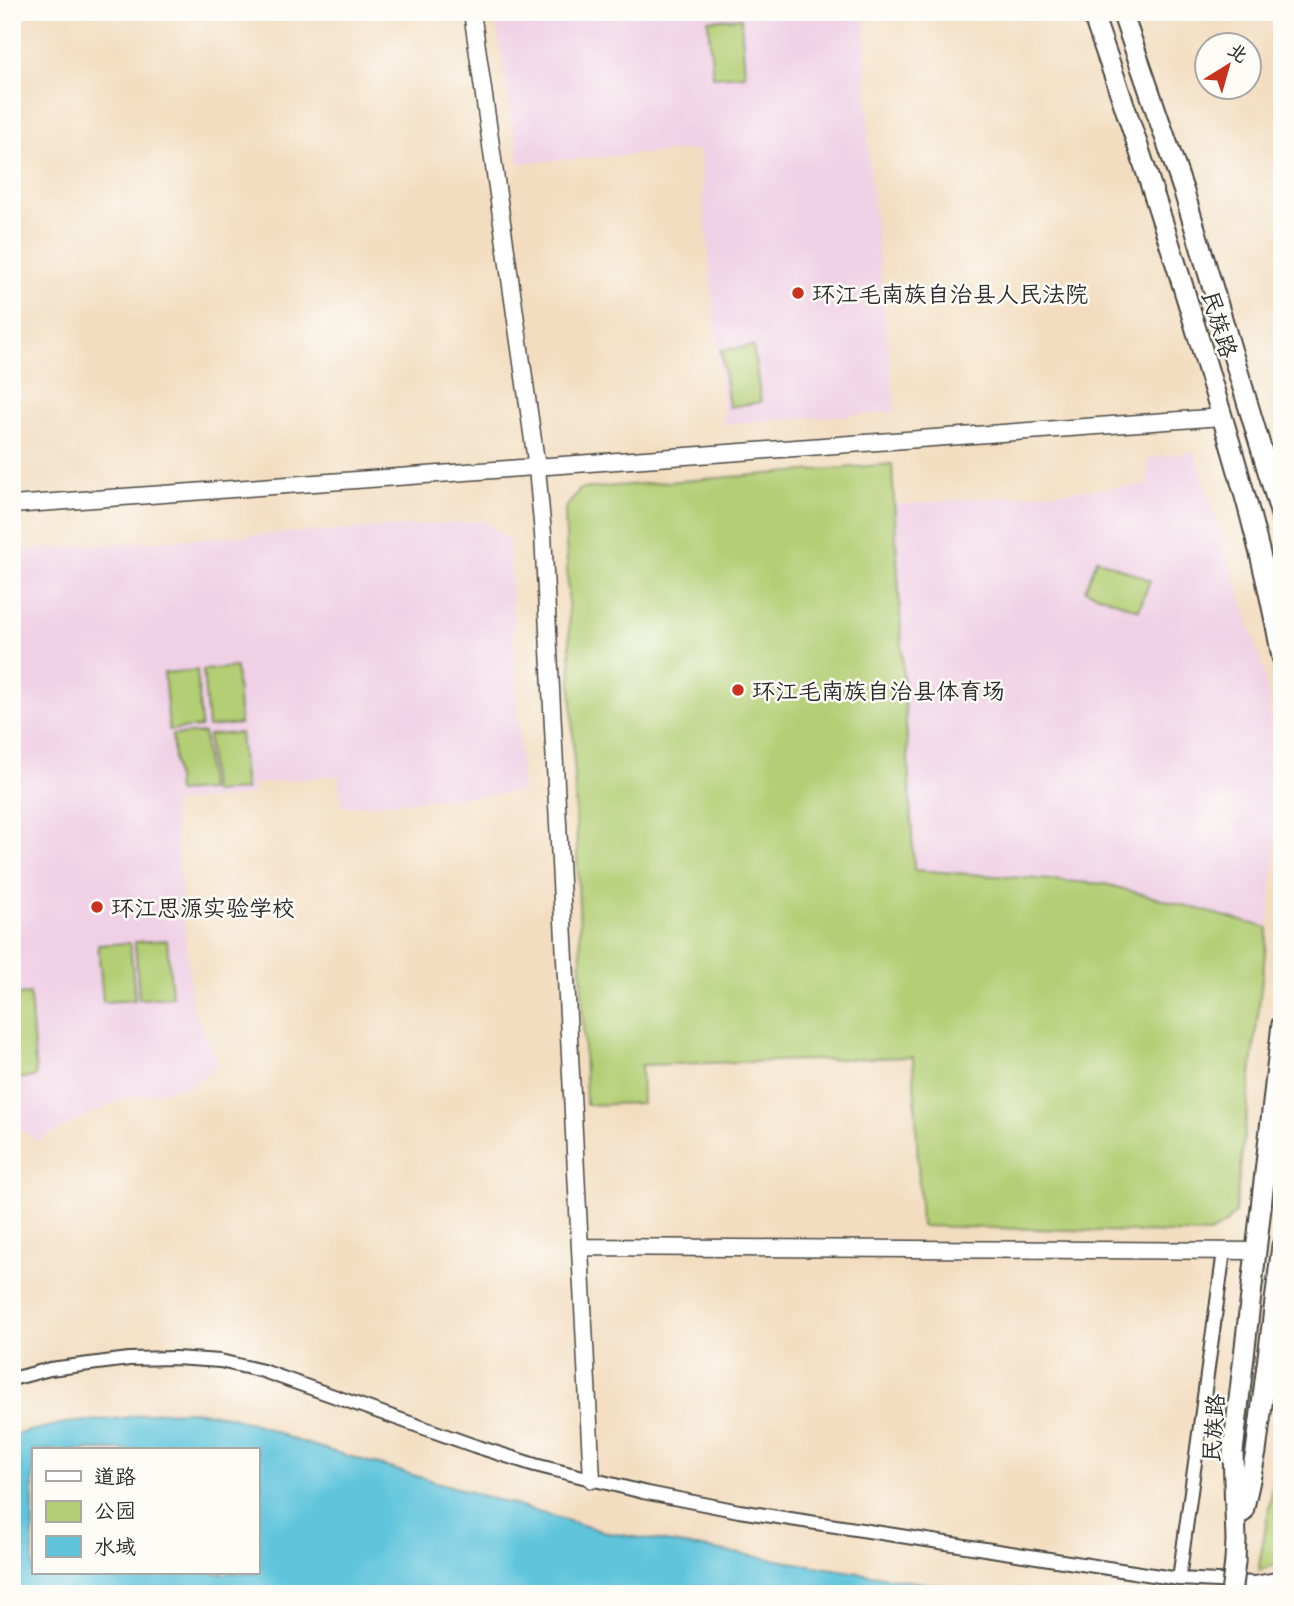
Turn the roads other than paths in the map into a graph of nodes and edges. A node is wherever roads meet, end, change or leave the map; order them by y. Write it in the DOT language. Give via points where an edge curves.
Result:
graph roads {
  1 [pos="472,12"];
  2 [pos="1091,12"];
  3 [pos="1122,12"];
  4 [pos="1222,417"];
  5 [pos="537,468"];
  6 [pos="12,506"];
  7 [pos="1282,518"];
  8 [pos="1282,657"];
  9 [pos="1282,1024"];
  10 [pos="1282,1246"];
  11 [pos="580,1247"];
  12 [pos="1224,1251"];
  13 [pos="1256,1251"];
  14 [pos="12,1379"];
  15 [pos="592,1480"];
  16 [pos="1236,1541"];
  17 [pos="1282,1578"];
  18 [pos="1179,1579"];
  19 [pos="1231,1594"];
  1 -- 5 [label="street"];
  2 -- 4 [label="main road, 民族路" via="1156,201"];
  3 -- 7 [label="main road, 民族路" via="1184,192"];
  4 -- 5 [label="street"];
  4 -- 8 [label="main road, 民族路" via="1253,521"];
  5 -- 6 [label="street"];
  5 -- 11 [label="street" via="548,595"];
  9 -- 13 [label="main road, 民族路"];
  10 -- 16 [label="main road, 民族路" via="1256,1452"];
  11 -- 12 [label="street"];
  11 -- 15 [label="street"];
  12 -- 13 [label="street"];
  12 -- 18 [label="street"];
  13 -- 16 [label="main road, 民族路" via="1233,1452"];
  14 -- 15 [label="street" via="129,1359 231,1363 475,1446"];
  15 -- 18 [label="street" via="739,1511"];
  16 -- 19 [label="main road, bridge"];
  17 -- 18 [label="street" via="1255,1583"];
}
